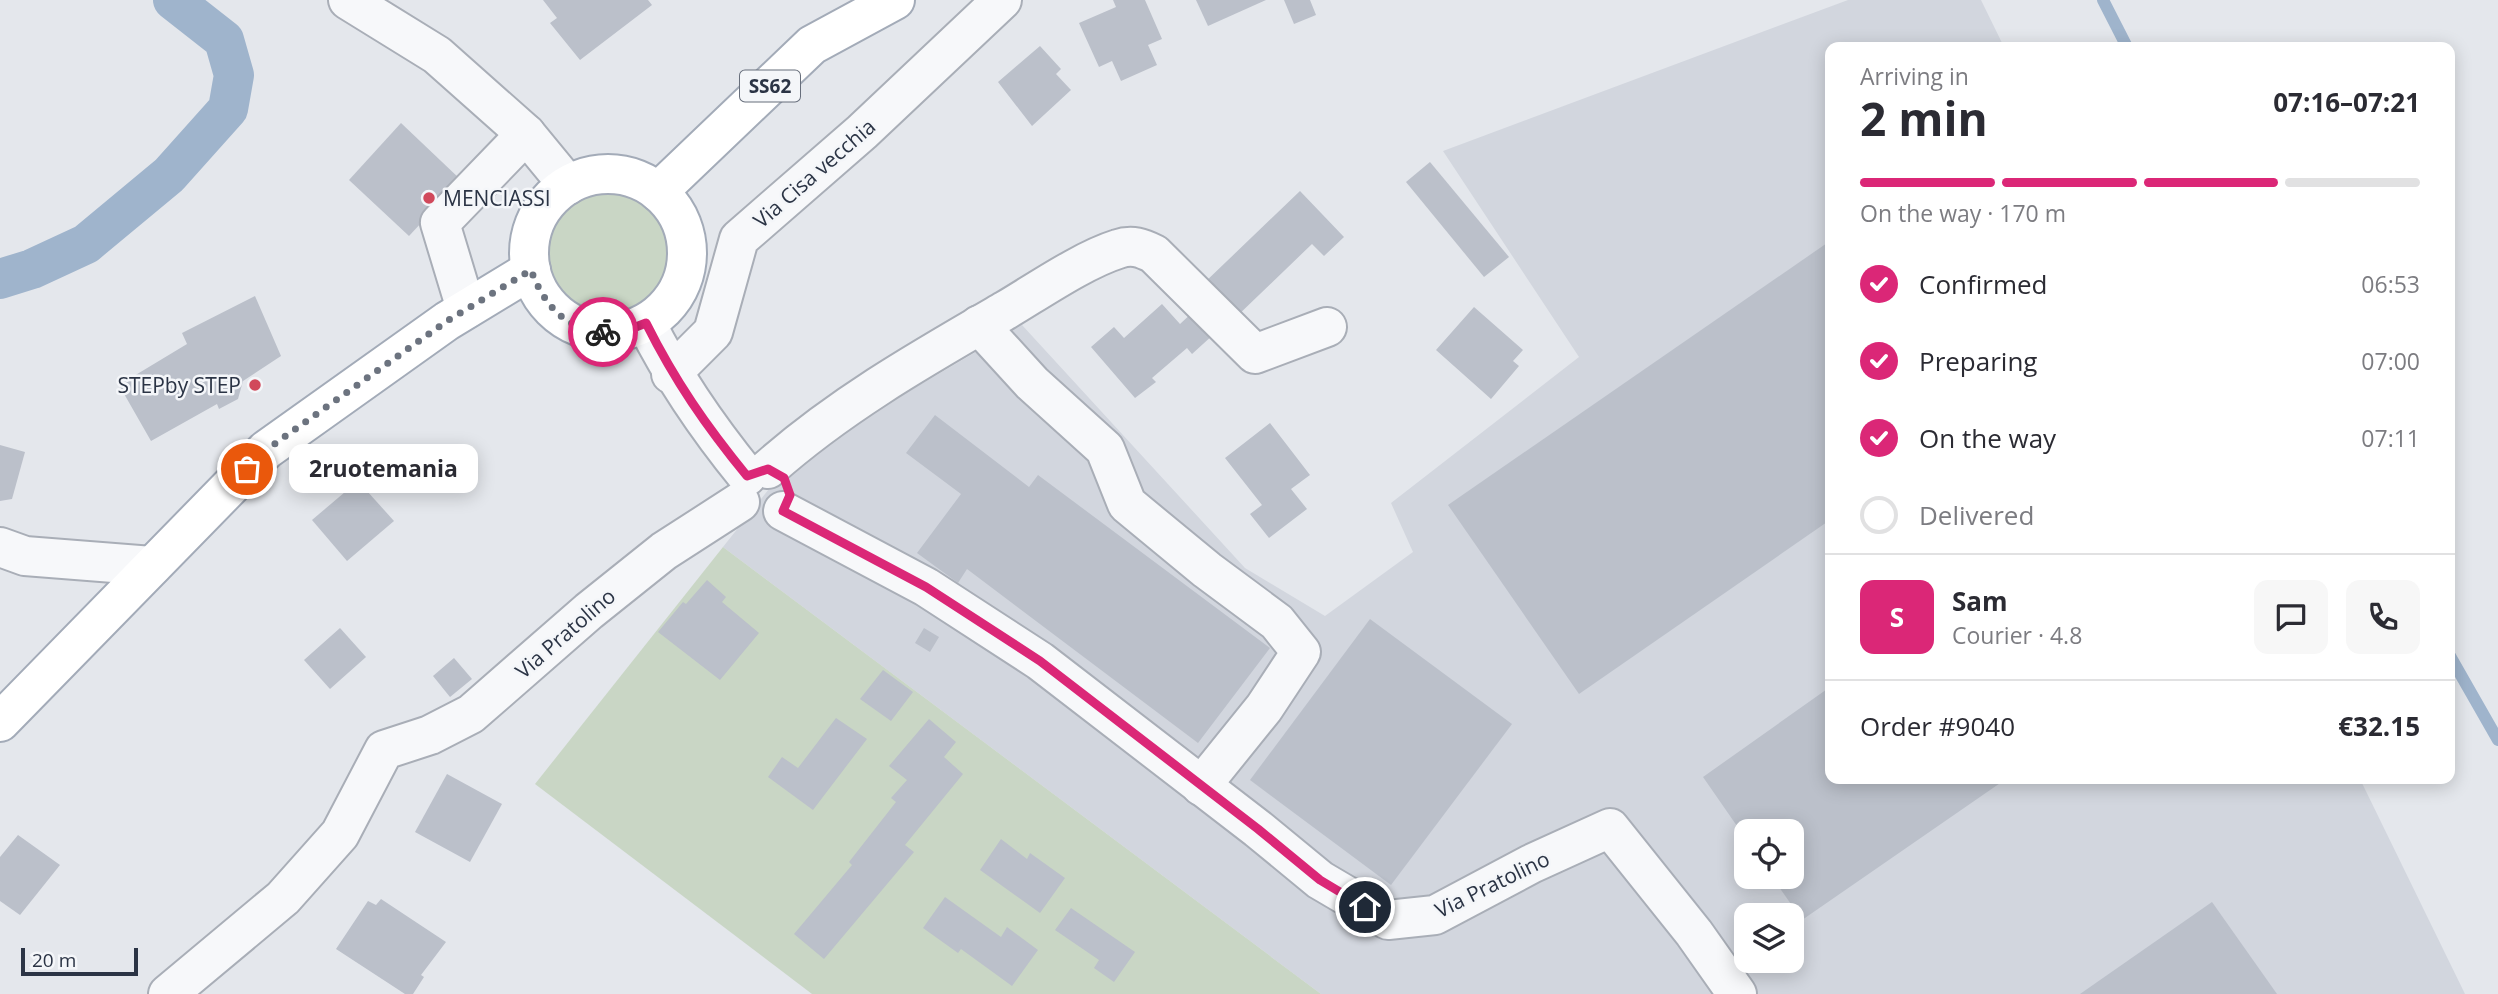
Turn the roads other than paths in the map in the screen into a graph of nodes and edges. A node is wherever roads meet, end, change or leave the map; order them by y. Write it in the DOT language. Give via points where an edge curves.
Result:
graph roads {
  1 [pos="348,0"];
  2 [pos="895,0"];
  3 [pos="1002,0"];
  4 [pos="394,11"];
  5 [pos="526,134"];
  6 [pos="568,185"];
  7 [pos="659,192"];
  8 [pos="531,270"];
  9 [pos="466,309"];
  10 [pos="646,323"];
  11 [pos="979,325"];
  12 [pos="1328,327"];
  13 [pos="671,374"];
  14 [pos="751,482"];
  15 [pos="0,547"];
  16 [pos="152,566"];
  17 [pos="0,722"];
  18 [pos="1201,786"];
  19 [pos="168,994"];
  20 [pos="1737,994"];
  1 -- 4 [label="street"];
  2 -- 7 [label="main road, SS62" via="812,45"];
  3 -- 13 [label="street, Via Cisa vecchia" via="862,132 739,239 713,332"];
  4 -- 5 [label="street"];
  5 -- 6 [label="street"];
  5 -- 9 [label="street" via="440,223"];
  6 -- 7 [label="main road" via="586,177 624,175"];
  6 -- 8 [label="main road" via="549,200 536,221 529,245"];
  7 -- 10 [label="main road" via="684,228 685,272 677,292"];
  8 -- 9 [label="main road"];
  8 -- 10 [label="main road" via="539,293 575,326 623,332"];
  9 -- 16 [label="main road" via="266,450"];
  10 -- 13 [label="street"];
  11 -- 12 [label="street, Via Pratolino" via="1119,248 1137,246 1154,254 1255,354"];
  11 -- 14 [label="street, Via Pratolino" via="847,405"];
  11 -- 18 [label="street" via="1032,383 1105,449 1127,504 1278,622 1301,652 1264,708"];
  13 -- 14 [label="street"];
  14 -- 18 [label="street, Via Pratolino" via="776,472 790,495 783,511 926,587 1040,661"];
  14 -- 19 [label="street, Via Pratolino" via="589,611 471,714 430,735 384,750 340,834 283,898"];
  15 -- 16 [label="street" via="25,556"];
  16 -- 17 [label="main road"];
  18 -- 20 [label="street, Via Pratolino" via="1320,880 1388,920 1435,915 1610,828"];
}
